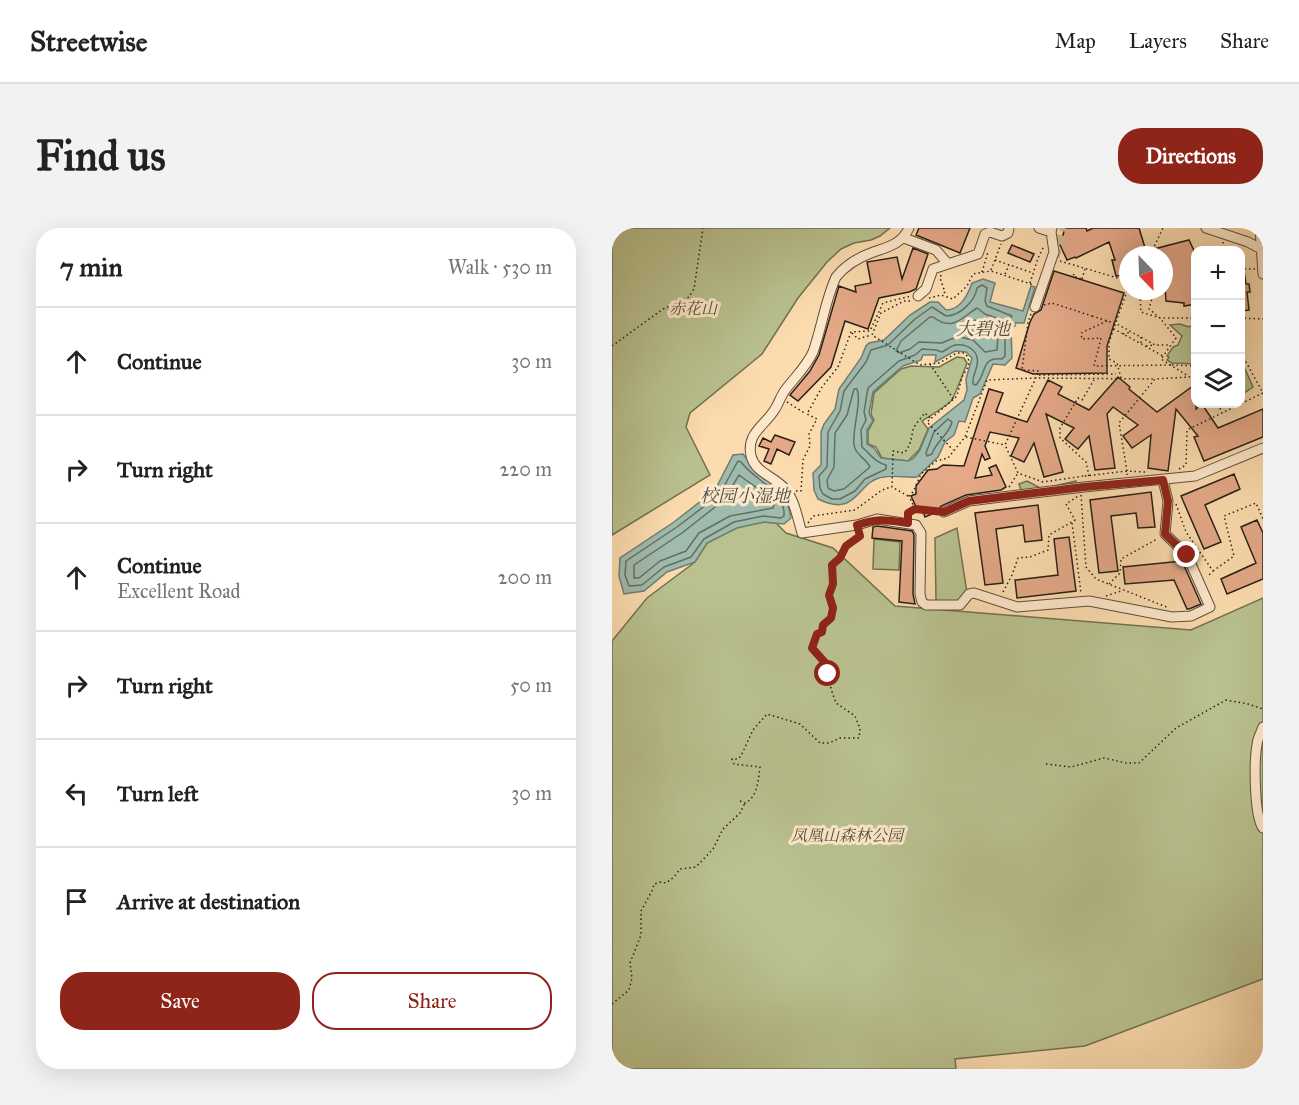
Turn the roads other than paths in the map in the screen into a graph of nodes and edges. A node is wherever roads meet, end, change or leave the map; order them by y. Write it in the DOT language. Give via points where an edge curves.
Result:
graph roads {
  1 [pos="909,228"];
  2 [pos="1010,228"];
  3 [pos="1039,228"];
  4 [pos="1206,228"];
  5 [pos="1260,228"];
  6 [pos="1052,230"];
  7 [pos="904,238"];
  8 [pos="1262,249"];
  9 [pos="948,264"];
  10 [pos="1262,269"];
  11 [pos="1263,274"];
  12 [pos="917,299"];
  13 [pos="1035,307"];
  14 [pos="1263,448"];
  15 [pos="1163,480"];
  16 [pos="944,512"];
  17 [pos="1263,727"];
  18 [pos="1263,828"];
  1 -- 7 [label="street"];
  2 -- 9 [label="street" via="1002,236 985,234 978,254"];
  3 -- 6 [label="street"];
  4 -- 8 [label="street"];
  5 -- 8 [label="street"];
  6 -- 13 [label="street" via="1054,252"];
  7 -- 9 [label="street" via="936,250"];
  7 -- 15 [label="street" via="855,260 836,277 812,354 752,438 750,446 756,466 788,491 802,533 877,519 916,525 921,533 920,594 926,605 960,605 974,593 1017,607 1089,601 1191,616 1210,607 1187,555 1165,534 1168,501"];
  8 -- 10 [label="street"];
  9 -- 12 [label="street" via="933,269 926,289"];
  10 -- 11 [label="street"];
  14 -- 15 [label="street" via="1207,472"];
  15 -- 16 [label="street" via="1084,482 969,501"];
  17 -- 18 [label="street" via="1255,761"];
}
